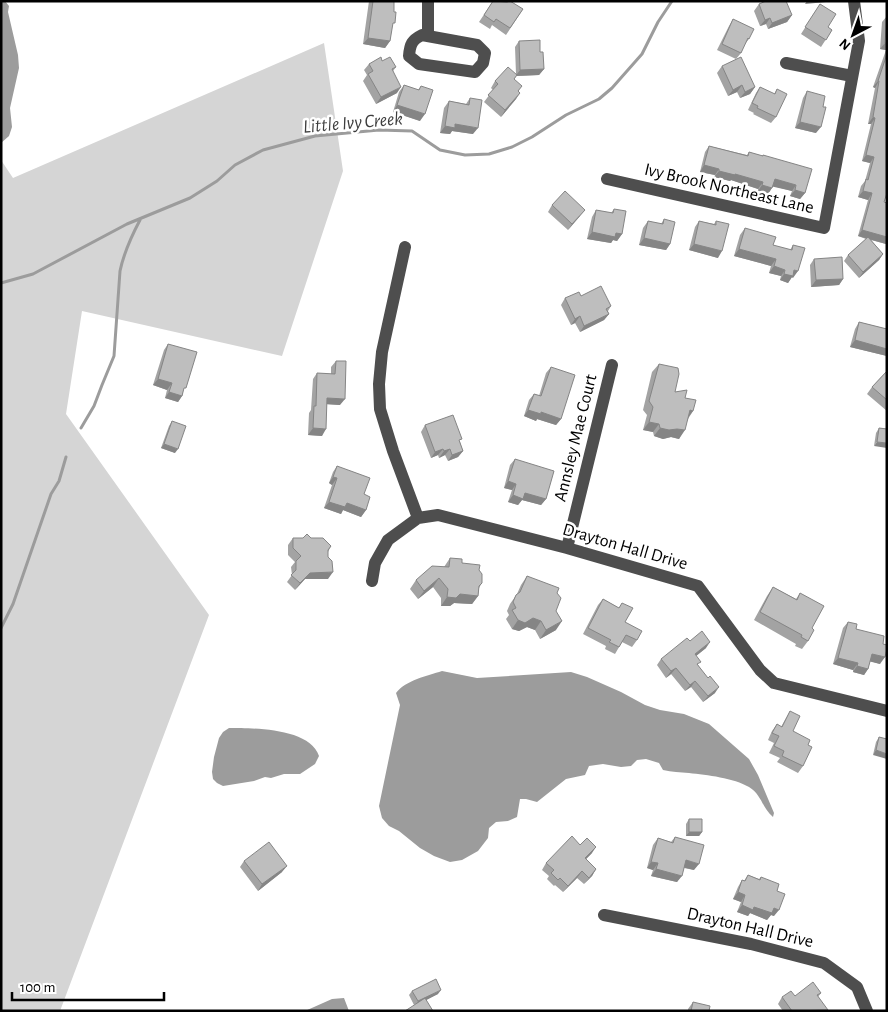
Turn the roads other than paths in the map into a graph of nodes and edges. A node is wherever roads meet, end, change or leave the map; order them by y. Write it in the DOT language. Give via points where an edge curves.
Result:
graph roads {
  1 [pos="428,1"];
  2 [pos="854,1"];
  3 [pos="428,36"];
  4 [pos="786,63"];
  5 [pos="852,76"];
  6 [pos="607,179"];
  7 [pos="405,247"];
  8 [pos="612,366"];
  9 [pos="418,518"];
  10 [pos="567,548"];
  11 [pos="372,581"];
  12 [pos="887,711"];
  13 [pos="604,915"];
  14 [pos="867,1011"];
  1 -- 3 [label="street"];
  2 -- 5 [label="street, Ivy Brook Northeast Lane" via="859,41"];
  3 -- 3 [label="street" via="414,39 410,47 409,56 419,64 476,72 483,63 486,53 477,45"];
  4 -- 5 [label="street"];
  5 -- 6 [label="street, Ivy Brook Northeast Lane" via="824,228"];
  7 -- 9 [label="street" via="378,384 380,410"];
  8 -- 10 [label="street, Annsley Mae Court"];
  9 -- 10 [label="street, Drayton Hall Drive" via="438,515"];
  9 -- 11 [label="street" via="388,540 375,564"];
  10 -- 12 [label="street, Drayton Hall Drive" via="698,586 760,670 774,683"];
  13 -- 14 [label="street, Drayton Hall Drive" via="751,944 824,963 857,987"];
}
